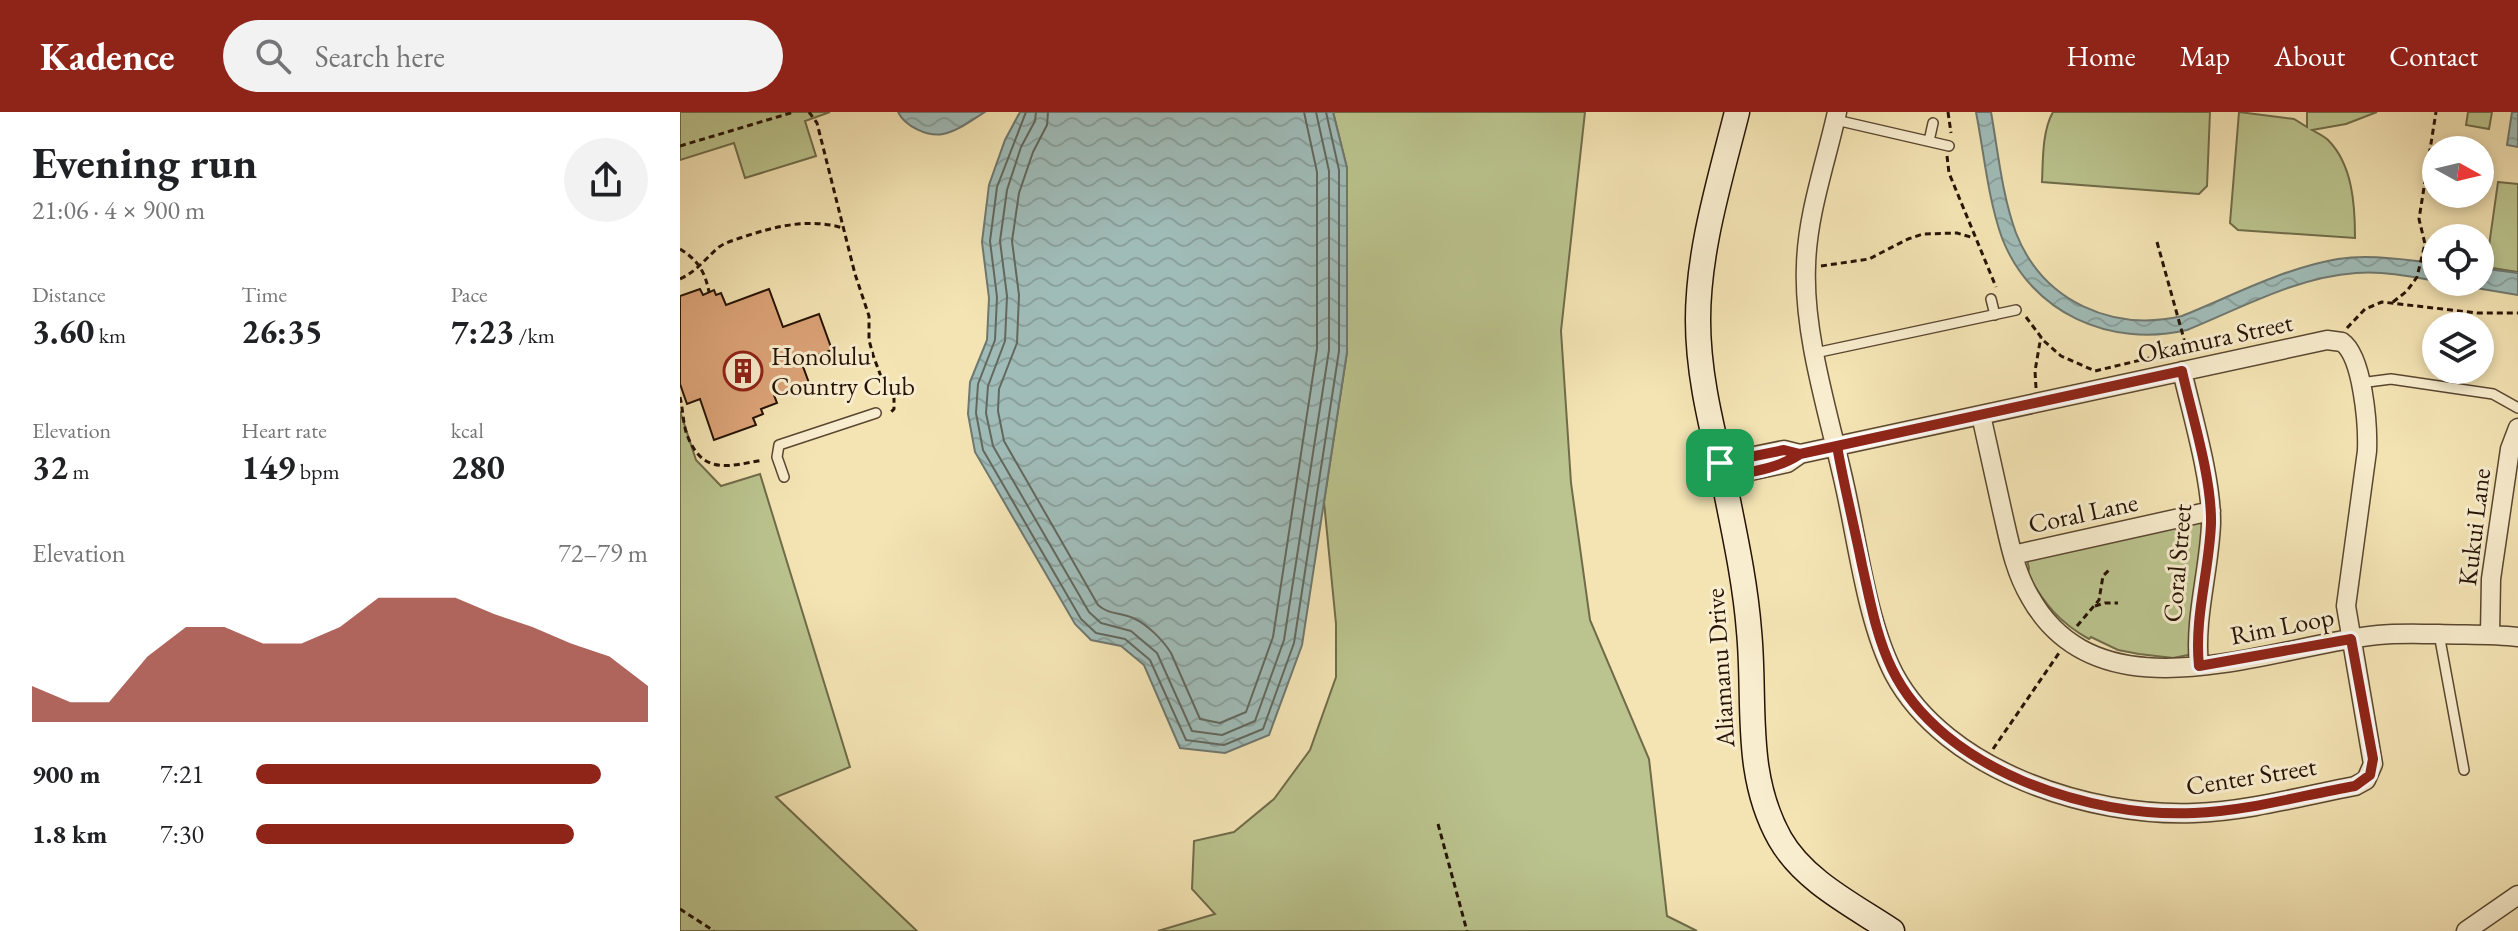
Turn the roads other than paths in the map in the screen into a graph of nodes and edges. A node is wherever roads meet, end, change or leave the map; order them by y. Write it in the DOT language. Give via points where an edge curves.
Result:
graph roads {
  1 [pos="1737,112"];
  2 [pos="1836,116"];
  3 [pos="1933,123"];
  4 [pos="1929,141"];
  5 [pos="1949,146"];
  6 [pos="1991,299"];
  7 [pos="2016,310"];
  8 [pos="1995,315"];
  9 [pos="1815,353"];
  10 [pos="2186,365"];
  11 [pos="2360,383"];
  12 [pos="2518,408"];
  13 [pos="876,413"];
  14 [pos="1981,415"];
  15 [pos="2518,428"];
  16 [pos="1837,446"];
  17 [pos="1721,470"];
  18 [pos="784,477"];
  19 [pos="2211,511"];
  20 [pos="2013,555"];
  21 [pos="2439,634"];
  22 [pos="2490,635"];
  23 [pos="2518,637"];
  24 [pos="2351,639"];
  25 [pos="2199,666"];
  26 [pos="2464,770"];
  27 [pos="2518,895"];
  28 [pos="1892,931"];
  29 [pos="2466,931"];
  1 -- 17 [label="street, Aliamanu Drive" via="1705,249 1699,300 1704,390"];
  2 -- 4 [label="lane"];
  2 -- 9 [label="street, Center Street" via="1807,249 1807,302"];
  3 -- 4 [label="lane"];
  4 -- 5 [label="lane"];
  6 -- 8 [label="lane"];
  7 -- 8 [label="lane"];
  8 -- 9 [label="lane"];
  9 -- 16 [label="street, Center Street"];
  10 -- 11 [label="street, Okamura Street" via="2332,339 2350,348"];
  10 -- 14 [label="street, Okamura Street"];
  10 -- 19 [label="street, Coral Street"];
  11 -- 12 [label="lane" via="2391,379 2493,394"];
  11 -- 24 [label="street, Okamura Street" via="2367,436 2347,587"];
  13 -- 18 [label="lane" via="779,445"];
  14 -- 16 [label="street, Okamura Street"];
  14 -- 20 [label="street, Rim Loop"];
  15 -- 22 [label="street, Kukui Lane" via="2510,449 2491,579"];
  16 -- 17 [label="street, Okamura Street" via="1800,454 1787,463"];
  16 -- 24 [label="street, Center Street" via="1875,623 1902,687 1950,738 2047,790 2123,810 2197,813 2361,784 2373,764"];
  17 -- 28 [label="street, Aliamanu Drive" via="1744,587 1755,768 1765,806 1782,842 1806,870"];
  19 -- 20 [label="street, Coral Lane"];
  19 -- 25 [label="street, Coral Street" via="2198,627"];
  20 -- 25 [label="street, Rim Loop" via="2031,600 2068,640 2139,666"];
  21 -- 22 [label="street, Rim Loop"];
  21 -- 24 [label="street, Rim Loop"];
  21 -- 26 [label="lane"];
  22 -- 23 [label="street, Rim Loop"];
  24 -- 25 [label="street, Rim Loop"];
  27 -- 29 [label="street"];
}
